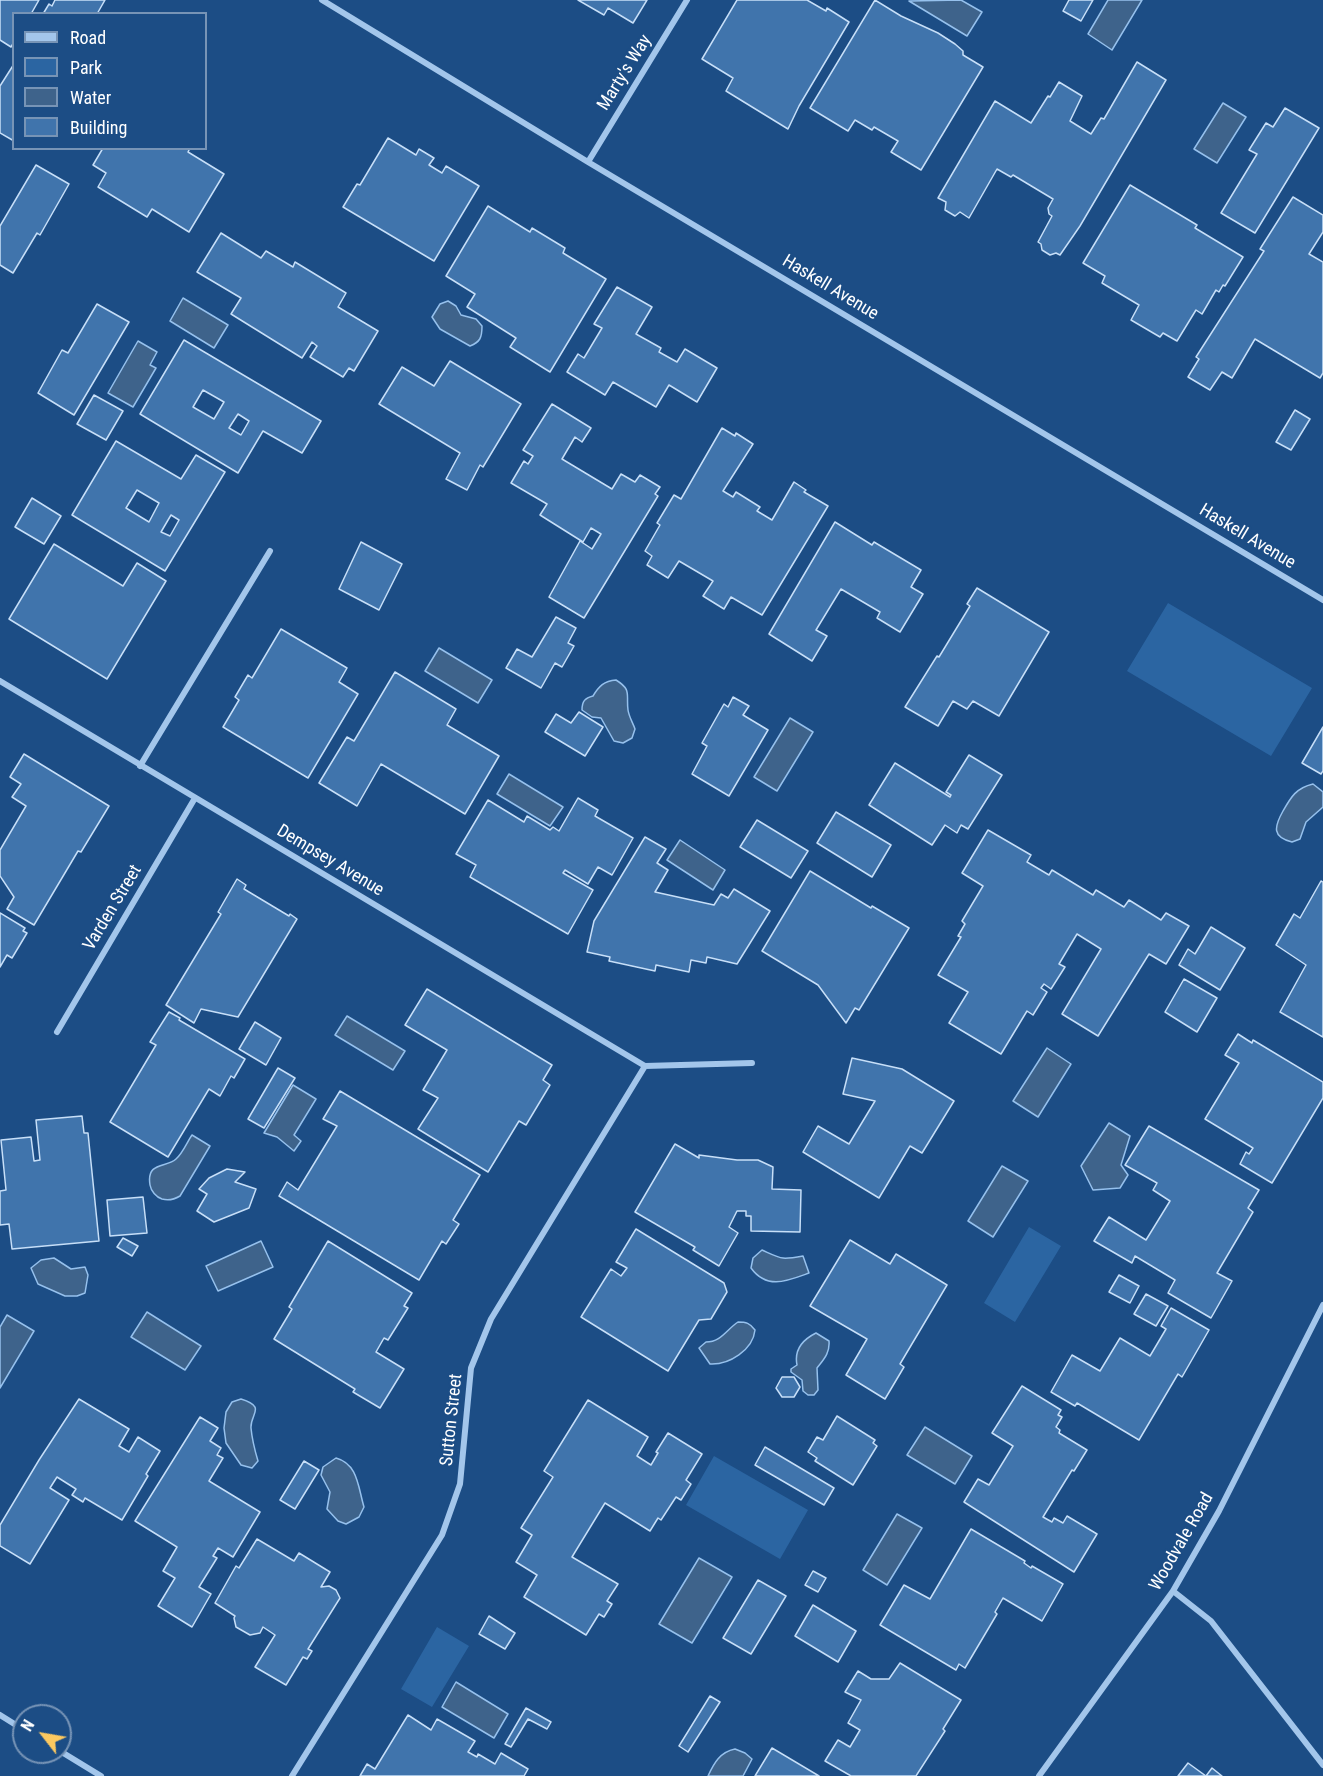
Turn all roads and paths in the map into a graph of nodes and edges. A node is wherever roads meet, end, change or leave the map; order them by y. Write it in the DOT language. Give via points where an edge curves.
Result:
graph roads {
  1 [pos="322,0"];
  2 [pos="687,0"];
  3 [pos="588,162"];
  4 [pos="270,550"];
  5 [pos="1323,600"];
  6 [pos="0,681"];
  7 [pos="140,766"];
  8 [pos="195,798"];
  9 [pos="57,1032"];
  10 [pos="752,1063"];
  11 [pos="645,1066"];
  12 [pos="1323,1305"];
  13 [pos="1173,1590"];
  14 [pos="72,1759"];
  15 [pos="1323,1765"];
  16 [pos="98,1775"];
  17 [pos="292,1776"];
  18 [pos="1039,1776"];
  1 -- 3 [label="street, Haskell Avenue"];
  2 -- 3 [label="street, Marty's Way"];
  3 -- 5 [label="street, Haskell Avenue"];
  4 -- 7 [label="street"];
  6 -- 7 [label="street, Dempsey Avenue"];
  7 -- 8 [label="street, Dempsey Avenue"];
  8 -- 9 [label="street, Varden Street"];
  8 -- 11 [label="street, Dempsey Avenue"];
  10 -- 11 [label="street"];
  11 -- 17 [label="street, Sutton Street" via="491,1319 471,1368 460,1484 442,1535"];
  12 -- 13 [label="street, Woodvale Road" via="1219,1511"];
  13 -- 15 [label="street" via="1211,1621"];
  13 -- 18 [label="street, Woodvale Road"];
  14 -- 16 [label="street"];
}
